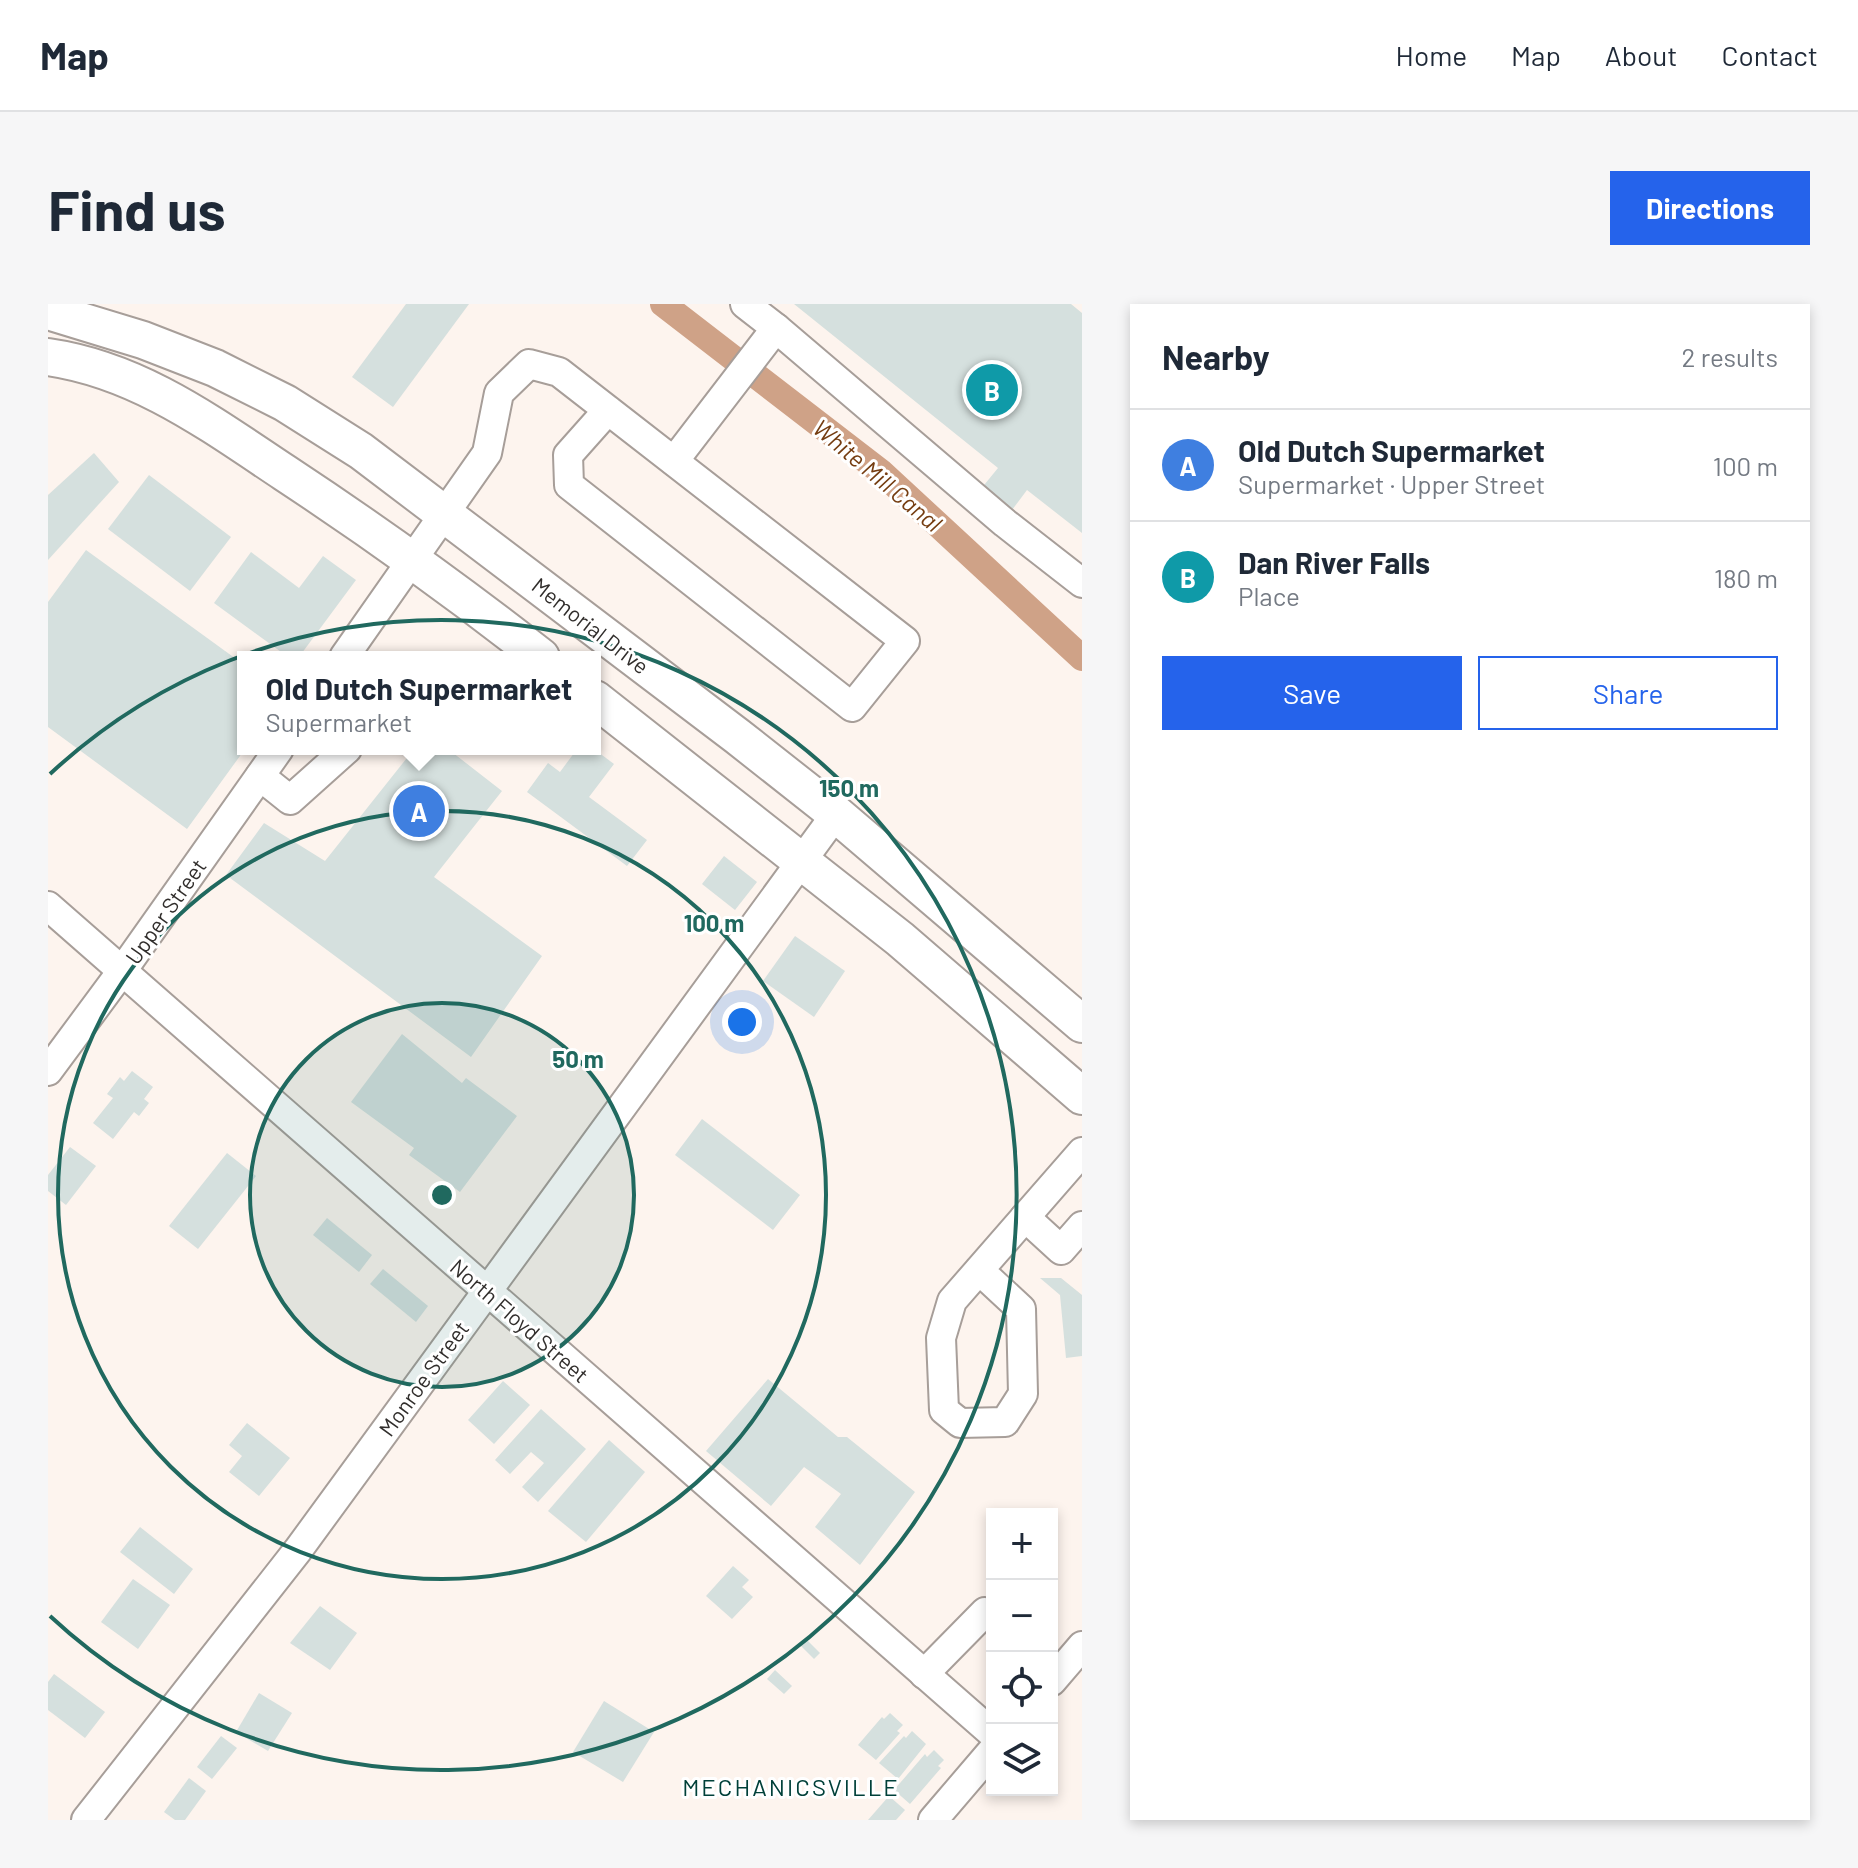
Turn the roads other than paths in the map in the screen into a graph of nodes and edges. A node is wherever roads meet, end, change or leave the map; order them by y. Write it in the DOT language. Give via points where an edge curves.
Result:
graph roads {
  1 [pos="108,304"];
  2 [pos="745,304"];
  3 [pos="48,311"];
  4 [pos="776,328"];
  5 [pos="171,351"];
  6 [pos="48,357"];
  7 [pos="608,410"];
  8 [pos="674,461"];
  9 [pos="445,513"];
  10 [pos="412,560"];
  11 [pos="1082,583"];
  12 [pos="348,651"];
  13 [pos="521,651"];
  14 [pos="601,704"];
  15 [pos="275,755"];
  16 [pos="340,755"];
  17 [pos="260,776"];
  18 [pos="836,814"];
  19 [pos="802,860"];
  20 [pos="48,906"];
  21 [pos="122,971"];
  22 [pos="1082,1024"];
  23 [pos="48,1071"];
  24 [pos="1082,1096"];
  25 [pos="1077,1167"];
  26 [pos="1025,1217"];
  27 [pos="1082,1226"];
  28 [pos="979,1270"];
  29 [pos="486,1291"];
  30 [pos="986,1612"];
  31 [pos="1082,1646"];
  32 [pos="924,1674"];
  33 [pos="1058,1674"];
  34 [pos="986,1728"];
  35 [pos="986,1759"];
  36 [pos="944,1816"];
  37 [pos="86,1820"];
  1 -- 5 [label="main road"];
  2 -- 4 [label="street"];
  3 -- 5 [label="main road, Memorial Drive"];
  4 -- 8 [label="street"];
  4 -- 11 [label="street"];
  5 -- 9 [label="main road, Memorial Drive" via="285,403"];
  6 -- 10 [label="main road" via="109,371 153,389"];
  7 -- 8 [label="street"];
  7 -- 8 [label="street" via="568,455 569,485 852,707 905,641"];
  7 -- 9 [label="street" via="559,372 529,364 499,393 487,453"];
  9 -- 10 [label="street"];
  9 -- 18 [label="main road, Memorial Drive"];
  10 -- 12 [label="street"];
  10 -- 13 [label="main road"];
  14 -- 19 [label="main road"];
  15 -- 17 [label="street, Upper Street"];
  16 -- 17 [label="street" via="290,800"];
  17 -- 21 [label="street, Upper Street"];
  18 -- 19 [label="street, Monroe Street"];
  18 -- 22 [label="main road, Memorial Drive"];
  19 -- 24 [label="main road"];
  19 -- 29 [label="street, Monroe Street"];
  20 -- 21 [label="street, North Floyd Street"];
  21 -- 23 [label="street, Upper Street"];
  21 -- 29 [label="street, North Floyd Street"];
  25 -- 26 [label="street"];
  26 -- 27 [label="street" via="1061,1250"];
  26 -- 28 [label="street"];
  28 -- 28 [label="street" via="952,1301 941,1338 944,1410 960,1423 1005,1422 1023,1394 1021,1309"];
  29 -- 32 [label="street, North Floyd Street"];
  29 -- 37 [label="street, Monroe Street" via="298,1550"];
  30 -- 32 [label="street"];
  31 -- 33 [label="street"];
  32 -- 34 [label="street, North Floyd Street"];
  35 -- 36 [label="street"];
}
